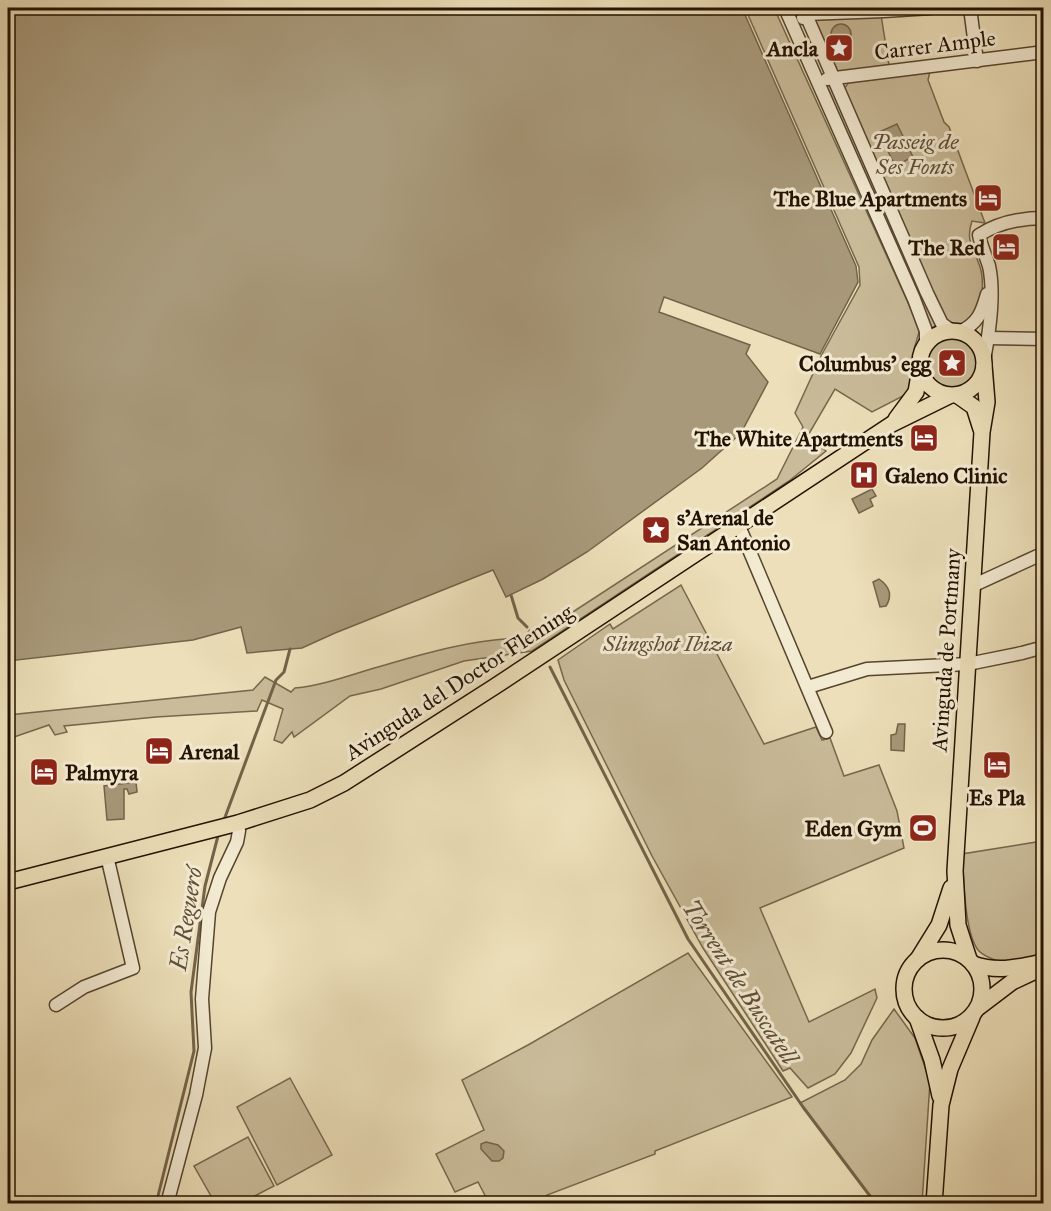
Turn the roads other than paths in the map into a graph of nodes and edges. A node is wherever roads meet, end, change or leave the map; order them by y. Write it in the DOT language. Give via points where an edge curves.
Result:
graph roads {
  1 [pos="785,8"];
  2 [pos="931,8"];
  3 [pos="970,8"];
  4 [pos="805,11"];
  5 [pos="794,28"];
  6 [pos="1044,52"];
  7 [pos="977,61"];
  8 [pos="832,78"];
  9 [pos="817,80"];
  10 [pos="1044,218"];
  11 [pos="990,284"];
  12 [pos="956,332"];
  13 [pos="988,338"];
  14 [pos="1044,339"];
  15 [pos="926,344"];
  16 [pos="984,363"];
  17 [pos="920,368"];
  18 [pos="953,395"];
  19 [pos="892,424"];
  20 [pos="982,432"];
  21 [pos="739,526"];
  22 [pos="1044,553"];
  23 [pos="972,586"];
  24 [pos="1044,647"];
  25 [pos="968,664"];
  26 [pos="808,687"];
  27 [pos="826,732"];
  28 [pos="226,826"];
  29 [pos="107,856"];
  30 [pos="955,871"];
  31 [pos="8,882"];
  32 [pos="918,959"];
  33 [pos="971,961"];
  34 [pos="1044,961"];
  35 [pos="1044,968"];
  36 [pos="56,1005"];
  37 [pos="975,1011"];
  38 [pos="917,1018"];
  39 [pos="941,1105"];
  40 [pos="167,1203"];
  41 [pos="934,1203"];
  1 -- 5 [label="street"];
  2 -- 4 [label="street"];
  3 -- 7 [label="street"];
  4 -- 5 [label="street"];
  4 -- 8 [label="street"];
  5 -- 9 [label="street"];
  6 -- 7 [label="street, Carrer Ample"];
  7 -- 8 [label="street, Carrer Ample"];
  8 -- 9 [label="street, Carrer Ample"];
  8 -- 12 [label="street" via="942,324"];
  9 -- 15 [label="street" via="914,299 926,331"];
  10 -- 11 [label="street" via="1017,220 979,235"];
  11 -- 12 [label="street" via="979,318 970,327"];
  11 -- 13 [label="street"];
  12 -- 15 [label="main road" via="941,333"];
  12 -- 16 [label="main road" via="976,342"];
  13 -- 14 [label="street"];
  13 -- 16 [label="street"];
  15 -- 17 [label="main road"];
  16 -- 18 [label="main road" via="976,385"];
  16 -- 20 [label="main road, Avinguda de Portmany" via="987,402"];
  17 -- 18 [label="main road" via="930,387"];
  17 -- 19 [label="main road, Avinguda del Doctor Fleming" via="916,392"];
  18 -- 19 [label="main road, Avinguda del Doctor Fleming"];
  18 -- 20 [label="main road, Avinguda de Portmany" via="965,399 976,411"];
  19 -- 21 [label="main road, Avinguda del Doctor Fleming"];
  20 -- 23 [label="main road, Avinguda de Portmany"];
  21 -- 26 [label="street"];
  21 -- 28 [label="main road, Avinguda del Doctor Fleming" via="368,770 310,800"];
  22 -- 23 [label="street"];
  23 -- 25 [label="main road, Avinguda de Portmany"];
  24 -- 25 [label="street"];
  25 -- 26 [label="street" via="867,669"];
  25 -- 30 [label="main road, Avinguda de Portmany"];
  26 -- 27 [label="street"];
  28 -- 29 [label="main road, Avinguda del Doctor Fleming"];
  28 -- 40 [label="street" via="240,831 209,912 202,999 205,1047"];
  29 -- 31 [label="main road, Avinguda del Doctor Fleming"];
  29 -- 36 [label="street" via="133,968 84,987"];
  30 -- 32 [label="main road, Avinguda de Portmany" via="946,907"];
  30 -- 33 [label="main road, Avinguda de Portmany" via="958,926"];
  32 -- 33 [label="main road" via="944,950 957,952"];
  32 -- 38 [label="main road" via="904,988"];
  33 -- 34 [label="main road" via="987,968 1009,969"];
  33 -- 37 [label="main road" via="982,984"];
  35 -- 37 [label="main road" via="1012,982"];
  37 -- 38 [label="main road" via="960,1025 945,1028 930,1026"];
  37 -- 39 [label="main road" via="950,1069"];
  38 -- 39 [label="main road" via="932,1060"];
  39 -- 41 [label="main road"];
}
